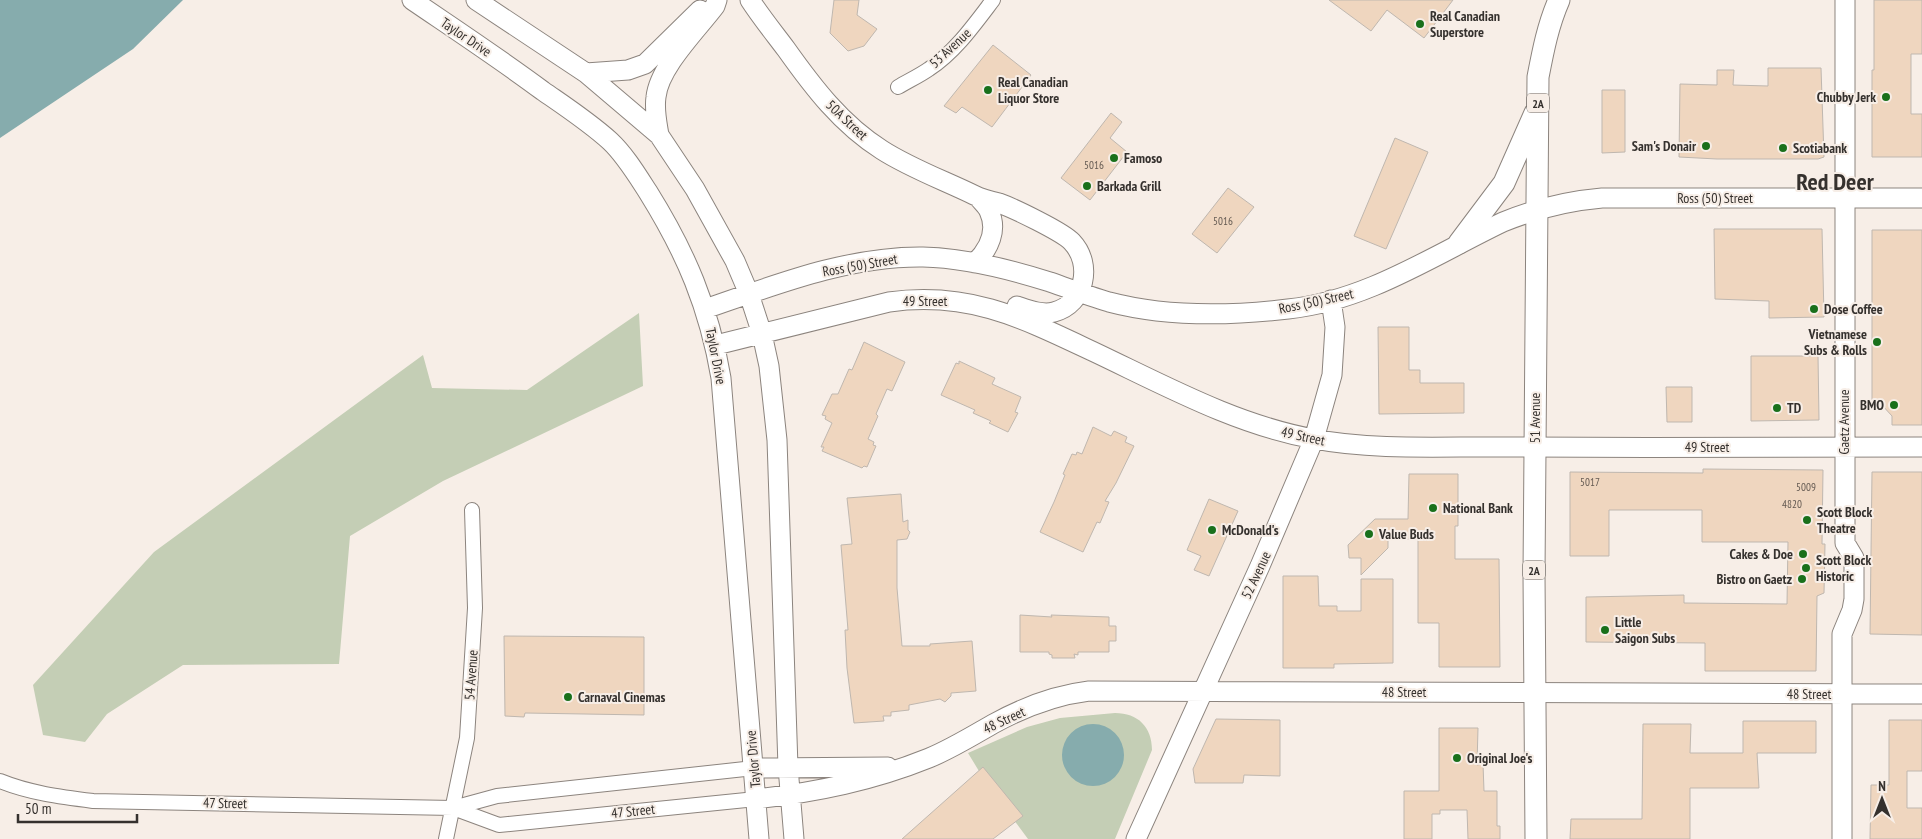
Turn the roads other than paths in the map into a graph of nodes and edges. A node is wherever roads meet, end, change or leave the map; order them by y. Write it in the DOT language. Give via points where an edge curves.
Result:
graph roads {
  1 [pos="412,0"];
  2 [pos="476,0"];
  3 [pos="710,0"];
  4 [pos="717,0"];
  5 [pos="750,0"];
  6 [pos="993,0"];
  7 [pos="1559,0"];
  8 [pos="1845,0"];
  9 [pos="586,73"];
  10 [pos="898,87"];
  11 [pos="1538,106"];
  12 [pos="659,135"];
  13 [pos="1844,197"];
  14 [pos="979,198"];
  15 [pos="1922,198"];
  16 [pos="1538,209"];
  17 [pos="1459,243"];
  18 [pos="975,262"];
  19 [pos="1079,292"];
  20 [pos="749,294"];
  21 [pos="1331,300"];
  22 [pos="961,301"];
  23 [pos="705,309"];
  24 [pos="762,334"];
  25 [pos="716,345"];
  26 [pos="1314,439"];
  27 [pos="1535,447"];
  28 [pos="1844,447"];
  29 [pos="1922,447"];
  30 [pos="472,510"];
  31 [pos="1202,691"];
  32 [pos="1535,693"];
  33 [pos="1842,694"];
  34 [pos="1922,694"];
  35 [pos="788,767"];
  36 [pos="754,768"];
  37 [pos="902,768"];
  38 [pos="0,781"];
  39 [pos="790,795"];
  40 [pos="756,799"];
  41 [pos="452,808"];
  42 [pos="446,839"];
  43 [pos="759,839"];
  44 [pos="794,839"];
  45 [pos="1136,839"];
  46 [pos="1536,839"];
  47 [pos="1842,839"];
  1 -- 23 [label="main road, Taylor Drive" via="494,55 611,142 636,173 671,228"];
  2 -- 9 [label="main road"];
  3 -- 9 [label="main road" via="645,64 628,70"];
  4 -- 12 [label="main road" via="662,78 656,95"];
  5 -- 14 [label="main road, 50A Street" via="817,91 861,135 893,157"];
  6 -- 10 [label="street, 53 Avenue" via="950,52"];
  7 -- 11 [label="main road, 51 Avenue / 2A" via="1541,59"];
  8 -- 13 [label="main road, Gaetz Avenue"];
  9 -- 12 [label="main road"];
  11 -- 16 [label="main road, 51 Avenue / 2A"];
  11 -- 17 [label="main road" via="1504,183"];
  12 -- 20 [label="main road" via="705,206"];
  13 -- 15 [label="main road, Ross (50) Street"];
  13 -- 16 [label="main road, Ross (50) Street" via="1602,198"];
  13 -- 28 [label="main road, Gaetz Avenue"];
  14 -- 18 [label="main road" via="989,211 992,232 985,253"];
  14 -- 19 [label="main road, 50A Street" via="1001,204 1070,240 1084,262 1084,280"];
  16 -- 17 [label="main road, Ross (50) Street"];
  16 -- 27 [label="main road, 51 Avenue / 2A"];
  17 -- 21 [label="main road, Ross (50) Street" via="1388,280"];
  18 -- 19 [label="main road, Ross (50) Street"];
  18 -- 20 [label="main road, Ross (50) Street" via="924,257 892,258 805,275"];
  19 -- 21 [label="main road, Ross (50) Street" via="1143,309 1186,313 1290,309"];
  19 -- 22 [label="main road" via="1062,309 1047,313 996,301"];
  20 -- 23 [label="main road, Ross (50) Street"];
  20 -- 24 [label="main road"];
  21 -- 26 [label="main road, 52 Avenue" via="1335,327 1332,375"];
  22 -- 24 [label="main road, 49 Street" via="912,298 861,307"];
  22 -- 26 [label="main road, 49 Street" via="1023,318 1208,405 1263,427"];
  23 -- 25 [label="main road, Taylor Drive"];
  24 -- 25 [label="main road, 49 Street"];
  24 -- 35 [label="main road" via="777,440"];
  25 -- 36 [label="main road, Taylor Drive" via="725,411"];
  26 -- 27 [label="main road, 49 Street" via="1360,445"];
  26 -- 31 [label="main road, 52 Avenue"];
  27 -- 28 [label="main road, 49 Street"];
  27 -- 32 [label="main road, 51 Avenue / 2A"];
  28 -- 29 [label="main road, 49 Street"];
  28 -- 33 [label="main road, Gaetz Avenue" via="1845,543 1854,558 1854,598 1842,634"];
  30 -- 41 [label="street, 54 Avenue" via="475,608 467,728"];
  31 -- 32 [label="main road, 48 Street"];
  31 -- 37 [label="main road, 48 Street" via="1077,692 1013,714 948,749"];
  31 -- 45 [label="main road, 52 Avenue"];
  32 -- 33 [label="main road, 48 Street"];
  32 -- 46 [label="main road, 51 Avenue / 2A"];
  33 -- 34 [label="main road, 48 Street"];
  33 -- 47 [label="main road, Gaetz Avenue"];
  35 -- 36 [label="main road, 48 Street"];
  35 -- 37 [label="main road, 48 Street"];
  35 -- 39 [label="main road"];
  36 -- 40 [label="main road, Taylor Drive"];
  36 -- 41 [label="street, 47 Street" via="497,796"];
  37 -- 39 [label="main road, 48 Street" via="869,780"];
  38 -- 41 [label="street, 47 Street" via="44,794 92,801"];
  39 -- 40 [label="main road, 48 Street"];
  39 -- 44 [label="main road"];
  40 -- 41 [label="street, 47 Street" via="499,825"];
  40 -- 43 [label="main road, Taylor Drive"];
  41 -- 42 [label="street, 54 Avenue"];
}
